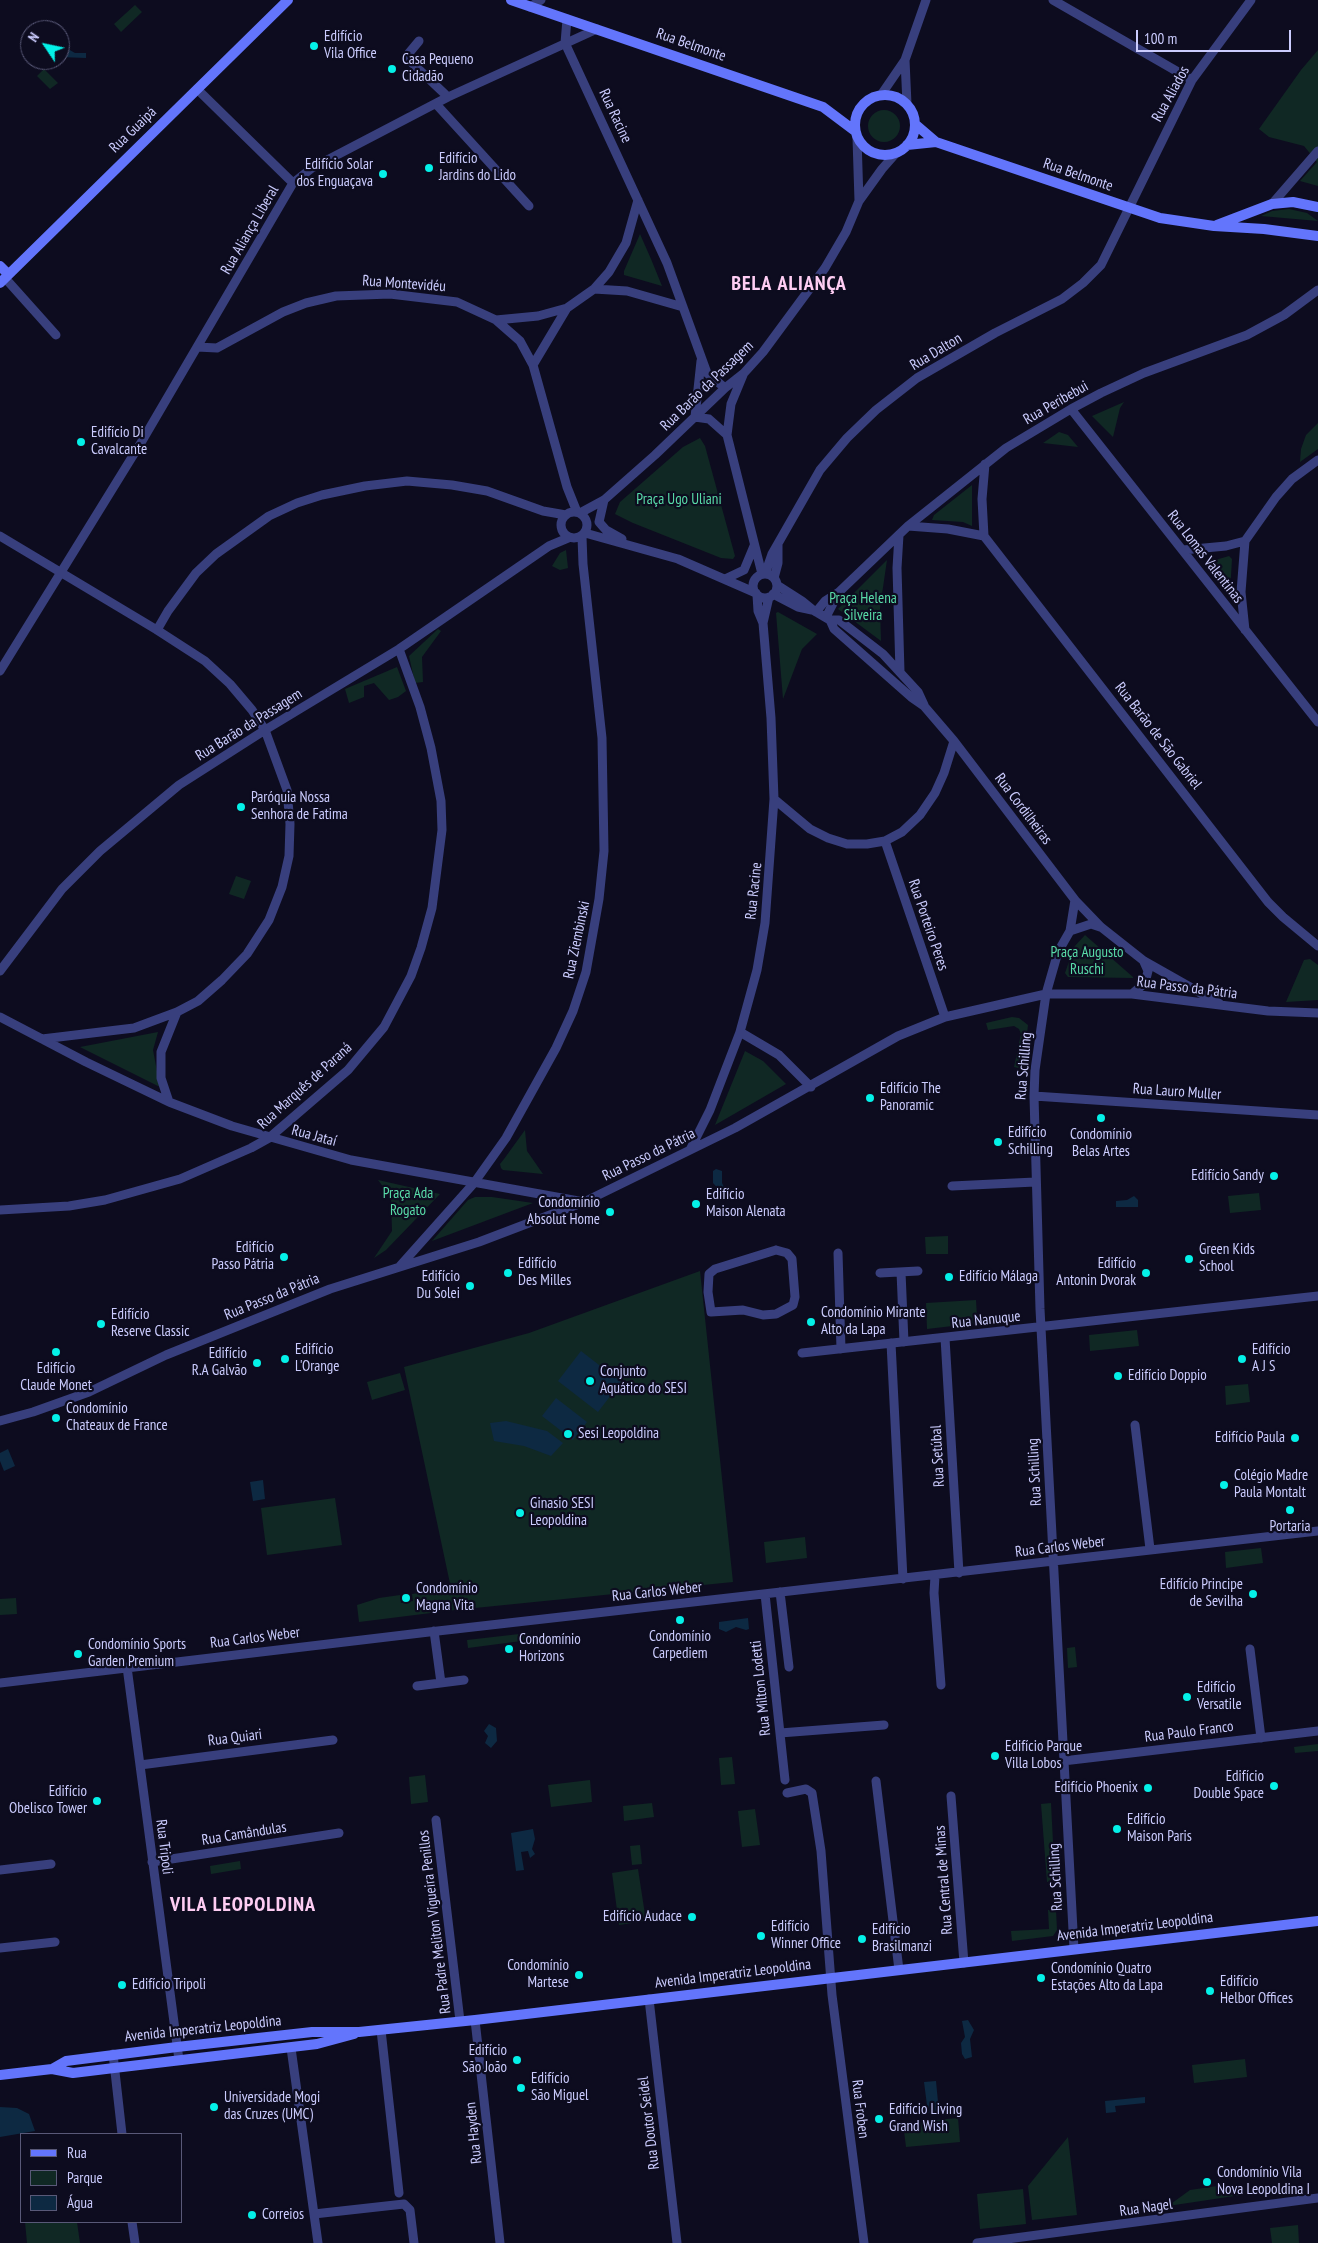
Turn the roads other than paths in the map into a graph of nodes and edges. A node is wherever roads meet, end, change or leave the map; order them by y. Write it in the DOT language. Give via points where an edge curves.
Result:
graph roads {
  1 [pos="288,0"];
  2 [pos="511,0"];
  3 [pos="541,0"];
  4 [pos="926,0"];
  5 [pos="1053,0"];
  6 [pos="1252,0"];
  7 [pos="530,7"];
  8 [pos="567,19"];
  9 [pos="597,29"];
  10 [pos="419,40"];
  11 [pos="565,44"];
  12 [pos="905,60"];
  13 [pos="1192,80"];
  14 [pos="197,89"];
  15 [pos="881,95"];
  16 [pos="448,97"];
  17 [pos="436,104"];
  18 [pos="907,104"];
  19 [pos="915,124"];
  20 [pos="856,134"];
  21 [pos="936,142"];
  22 [pos="907,145"];
  23 [pos="1318,151"];
  24 [pos="897,152"];
  25 [pos="293,184"];
  26 [pos="638,200"];
  27 [pos="859,201"];
  28 [pos="1268,205"];
  29 [pos="529,206"];
  30 [pos="1318,207"];
  31 [pos="1129,209"];
  32 [pos="1214,226"];
  33 [pos="1264,229"];
  34 [pos="1318,236"];
  35 [pos="0,266"];
  36 [pos="4,279"];
  37 [pos="594,289"];
  38 [pos="1318,290"];
  39 [pos="683,307"];
  40 [pos="567,308"];
  41 [pos="496,320"];
  42 [pos="56,335"];
  43 [pos="197,348"];
  44 [pos="701,358"];
  45 [pos="533,365"];
  46 [pos="744,373"];
  47 [pos="725,388"];
  48 [pos="1071,409"];
  49 [pos="695,417"];
  50 [pos="727,435"];
  51 [pos="1318,460"];
  52 [pos="985,464"];
  53 [pos="604,500"];
  54 [pos="543,510"];
  55 [pos="572,513"];
  56 [pos="908,526"];
  57 [pos="572,534"];
  58 [pos="899,535"];
  59 [pos="0,536"];
  60 [pos="984,536"];
  61 [pos="1245,541"];
  62 [pos="631,544"];
  63 [pos="778,545"];
  64 [pos="754,546"];
  65 [pos="1183,550"];
  66 [pos="62,573"];
  67 [pos="764,574"];
  68 [pos="725,579"];
  69 [pos="775,582"];
  70 [pos="839,592"];
  71 [pos="757,594"];
  72 [pos="771,596"];
  73 [pos="814,611"];
  74 [pos="828,619"];
  75 [pos="763,623"];
  76 [pos="158,630"];
  77 [pos="1245,632"];
  78 [pos="898,644"];
  79 [pos="399,649"];
  80 [pos="883,654"];
  81 [pos="0,671"];
  82 [pos="900,672"];
  83 [pos="924,706"];
  84 [pos="1318,722"];
  85 [pos="265,730"];
  86 [pos="954,741"];
  87 [pos="774,799"];
  88 [pos="885,841"];
  89 [pos="1075,900"];
  90 [pos="1101,927"];
  91 [pos="1070,931"];
  92 [pos="1318,946"];
  93 [pos="1144,962"];
  94 [pos="0,971"];
  95 [pos="1046,994"];
  96 [pos="1132,994"];
  97 [pos="1225,1006"];
  98 [pos="177,1012"];
  99 [pos="1318,1013"];
  100 [pos="0,1017"];
  101 [pos="946,1017"];
  102 [pos="740,1032"];
  103 [pos="42,1039"];
  104 [pos="811,1087"];
  105 [pos="1034,1096"];
  106 [pos="169,1102"];
  107 [pos="1318,1115"];
  108 [pos="270,1138"];
  109 [pos="690,1150"];
  110 [pos="1035,1182"];
  111 [pos="474,1183"];
  112 [pos="952,1186"];
  113 [pos="584,1202"];
  114 [pos="0,1210"];
  115 [pos="838,1253"];
  116 [pos="400,1266"];
  117 [pos="918,1271"];
  118 [pos="901,1272"];
  119 [pos="880,1273"];
  120 [pos="1318,1296"];
  121 [pos="763,1315"];
  122 [pos="1042,1328"];
  123 [pos="945,1338"];
  124 [pos="904,1342"];
  125 [pos="891,1344"];
  126 [pos="841,1349"];
  127 [pos="802,1353"];
  128 [pos="0,1421"];
  129 [pos="1135,1425"];
  130 [pos="1318,1531"];
  131 [pos="1150,1549"];
  132 [pos="1052,1562"];
  133 [pos="959,1572"];
  134 [pos="935,1576"];
  135 [pos="903,1579"];
  136 [pos="780,1592"];
  137 [pos="764,1594"];
  138 [pos="434,1631"];
  139 [pos="1250,1649"];
  140 [pos="127,1667"];
  141 [pos="789,1667"];
  142 [pos="464,1680"];
  143 [pos="0,1683"];
  144 [pos="441,1683"];
  145 [pos="942,1685"];
  146 [pos="418,1686"];
  147 [pos="884,1724"];
  148 [pos="1318,1731"];
  149 [pos="780,1733"];
  150 [pos="1261,1738"];
  151 [pos="333,1740"];
  152 [pos="1063,1761"];
  153 [pos="140,1765"];
  154 [pos="785,1780"];
  155 [pos="876,1781"];
  156 [pos="786,1793"];
  157 [pos="951,1796"];
  158 [pos="436,1820"];
  159 [pos="340,1833"];
  160 [pos="152,1862"];
  161 [pos="51,1864"];
  162 [pos="0,1870"];
  163 [pos="1318,1921"];
  164 [pos="55,1942"];
  165 [pos="0,1948"];
  166 [pos="1074,1950"];
  167 [pos="964,1963"];
  168 [pos="899,1970"];
  169 [pos="832,1978"];
  170 [pos="648,1999"];
  171 [pos="475,2020"];
  172 [pos="460,2021"];
  173 [pos="381,2030"];
  174 [pos="359,2032"];
  175 [pos="177,2046"];
  176 [pos="291,2048"];
  177 [pos="113,2054"];
  178 [pos="178,2060"];
  179 [pos="114,2068"];
  180 [pos="52,2069"];
  181 [pos="0,2075"];
  182 [pos="122,2133"];
  183 [pos="399,2193"];
  184 [pos="1318,2198"];
  185 [pos="314,2214"];
  186 [pos="132,2223"];
  187 [pos="135,2243"];
  188 [pos="318,2243"];
  189 [pos="414,2243"];
  190 [pos="500,2243"];
  191 [pos="677,2243"];
  192 [pos="864,2243"];
  193 [pos="977,2243"];
  1 -- 14 [label="main road, Rua Guaipá"];
  2 -- 7 [label="main road, Rua Belmonte"];
  3 -- 7 [label="street"];
  4 -- 12 [label="street"];
  5 -- 13 [label="street"];
  6 -- 13 [label="street, Rua Aliados"];
  7 -- 8 [label="main road, Rua Belmonte"];
  8 -- 9 [label="main road, Rua Belmonte"];
  8 -- 11 [label="street"];
  9 -- 11 [label="street, Rua Aliança Liberal"];
  9 -- 20 [label="main road, Rua Belmonte" via="823,107"];
  10 -- 16 [label="street" via="409,53 410,62"];
  11 -- 16 [label="street, Rua Aliança Liberal"];
  11 -- 26 [label="street, Rua Racine"];
  12 -- 15 [label="street"];
  12 -- 18 [label="street"];
  13 -- 31 [label="street, Rua Aliados"];
  14 -- 25 [label="street"];
  14 -- 36 [label="main road, Rua Guaipá"];
  15 -- 18 [label="main road" via="895,96"];
  15 -- 20 [label="main road" via="863,104 856,117"];
  16 -- 17 [label="street, Rua Aliança Liberal"];
  17 -- 25 [label="street, Rua Aliança Liberal" via="312,168"];
  17 -- 29 [label="street"];
  18 -- 19 [label="main road"];
  19 -- 21 [label="main road, Rua Belmonte"];
  19 -- 22 [label="main road"];
  20 -- 24 [label="main road" via="873,152 885,155"];
  20 -- 27 [label="street, Rua Barão da Passagem"];
  21 -- 22 [label="main road, Rua Belmonte"];
  21 -- 31 [label="main road, Rua Belmonte"];
  22 -- 24 [label="main road"];
  23 -- 28 [label="street"];
  24 -- 27 [label="street, Rua Barão da Passagem"];
  25 -- 43 [label="street, Rua Aliança Liberal"];
  26 -- 37 [label="street" via="626,243 609,272"];
  26 -- 39 [label="street, Rua Racine"];
  27 -- 46 [label="street, Rua Barão da Passagem" via="825,268 793,314"];
  28 -- 30 [label="main road" via="1293,202"];
  28 -- 32 [label="main road"];
  28 -- 33 [label="main road" via="1258,219"];
  31 -- 32 [label="main road, Rua Belmonte"];
  31 -- 63 [label="street, Rua Dalton" via="1101,265 1083,283 1062,298 917,378 876,410 820,470"];
  32 -- 33 [label="main road, Rua Belmonte"];
  33 -- 34 [label="main road, Rua Belmonte"];
  35 -- 36 [label="main road"];
  36 -- 42 [label="street"];
  37 -- 39 [label="street" via="626,291"];
  37 -- 40 [label="street"];
  38 -- 48 [label="street, Rua Peribebui" via="1284,315 1247,335 1144,373"];
  39 -- 44 [label="street"];
  40 -- 41 [label="street" via="538,316"];
  40 -- 45 [label="street"];
  41 -- 43 [label="street, Rua Montevidéu" via="457,302 365,293 306,303 217,348"];
  41 -- 45 [label="street" via="520,341"];
  43 -- 66 [label="street, Rua Aliança Liberal"];
  44 -- 47 [label="street" via="710,378"];
  44 -- 49 [label="street"];
  45 -- 55 [label="street"];
  46 -- 47 [label="street, Rua Barão da Passagem"];
  46 -- 50 [label="street" via="731,404"];
  47 -- 49 [label="street, Rua Barão da Passagem"];
  48 -- 52 [label="street, Rua Peribebui"];
  48 -- 65 [label="street, Rua Lomas Valentinas"];
  49 -- 50 [label="street" via="709,419"];
  49 -- 53 [label="street, Rua Barão da Passagem"];
  50 -- 64 [label="street"];
  51 -- 61 [label="street" via="1292,479"];
  52 -- 56 [label="street, Rua Peribebui"];
  52 -- 60 [label="street" via="982,499"];
  53 -- 55 [label="street, Rua Barão da Passagem"];
  53 -- 62 [label="street" via="599,515 601,526"];
  54 -- 55 [label="street"];
  54 -- 57 [label="street"];
  54 -- 76 [label="street" via="488,492 407,481 313,497 269,516 216,554 190,581"];
  55 -- 57 [label="street"];
  55 -- 57 [label="street, Rua Ziembinski" via="588,524"];
  56 -- 58 [label="street, Rua Peribebui"];
  56 -- 60 [label="street"];
  57 -- 62 [label="street"];
  57 -- 79 [label="street, Rua Barão da Passagem" via="549,546"];
  57 -- 111 [label="street, Rua Ziembinski" via="583,564 602,738 604,851 594,936 576,1003 556,1048 506,1138"];
  58 -- 70 [label="street, Rua Peribebui"];
  58 -- 78 [label="street"];
  59 -- 66 [label="street"];
  60 -- 92 [label="street, Rua Barão de São Gabriel" via="1268,902"];
  61 -- 65 [label="street"];
  61 -- 77 [label="street" via="1241,592"];
  62 -- 68 [label="street"];
  63 -- 67 [label="street, Rua Dalton"];
  63 -- 69 [label="street, Rua Dalton"];
  64 -- 67 [label="street"];
  64 -- 68 [label="street" via="744,570"];
  65 -- 77 [label="street, Rua Lomas Valentinas"];
  66 -- 76 [label="street"];
  66 -- 81 [label="street, Rua Aliança Liberal"];
  67 -- 69 [label="street"];
  67 -- 71 [label="street" via="754,582"];
  68 -- 71 [label="street"];
  69 -- 72 [label="street"];
  69 -- 73 [label="street, Rua Cordilheiras"];
  70 -- 73 [label="street, Rua Peribebui"];
  70 -- 74 [label="street, Rua Peribebui"];
  71 -- 72 [label="street"];
  71 -- 75 [label="street, Rua Racine"];
  72 -- 73 [label="street, Rua Cordilheiras"];
  72 -- 75 [label="street, Rua Racine"];
  73 -- 74 [label="street, Rua Cordilheiras"];
  74 -- 80 [label="street, Rua Cordilheiras" via="839,620"];
  74 -- 83 [label="street, Rua Cordilheiras" via="834,629"];
  75 -- 87 [label="street, Rua Racine"];
  76 -- 85 [label="street" via="211,667 252,710"];
  77 -- 84 [label="street, Rua Lomas Valentinas"];
  78 -- 80 [label="street"];
  78 -- 82 [label="street"];
  79 -- 85 [label="street, Rua Barão da Passagem"];
  79 -- 108 [label="street, Rua Marquês de Paraná" via="420,707 441,801 440,858 432,908 411,976 384,1027 348,1070"];
  80 -- 82 [label="street, Rua Cordilheiras"];
  82 -- 83 [label="street, Rua Cordilheiras" via="918,692"];
  83 -- 86 [label="street, Rua Cordilheiras"];
  85 -- 94 [label="street, Rua Barão da Passagem" via="179,785 100,851 62,889"];
  85 -- 98 [label="street" via="287,790 289,856 282,887 269,920 247,954 204,996"];
  86 -- 88 [label="street" via="935,793 902,832"];
  86 -- 89 [label="street, Rua Cordilheiras"];
  87 -- 88 [label="street" via="810,829 828,838 847,844"];
  87 -- 102 [label="street, Rua Racine" via="765,923 757,970"];
  88 -- 101 [label="street, Rua Porteiro Peres"];
  89 -- 90 [label="street, Rua Cordilheiras"];
  89 -- 91 [label="street"];
  90 -- 91 [label="street" via="1091,924"];
  90 -- 93 [label="street, Rua Cordilheiras"];
  91 -- 95 [label="street, Rua Schilling" via="1058,952"];
  93 -- 96 [label="street" via="1148,971 1145,984"];
  93 -- 97 [label="street, Rua Cordilheiras"];
  95 -- 96 [label="street, Rua Passo da Pátria"];
  95 -- 101 [label="street, Rua Passo da Pátria"];
  95 -- 105 [label="street, Rua Schilling"];
  96 -- 97 [label="street, Rua Passo da Pátria"];
  97 -- 99 [label="street, Rua Passo da Pátria"];
  98 -- 103 [label="street" via="134,1028"];
  98 -- 106 [label="street" via="164,1040 160,1059 161,1078"];
  100 -- 103 [label="street, Rua Jataí"];
  101 -- 104 [label="street, Rua Passo da Pátria" via="898,1036"];
  102 -- 104 [label="street" via="779,1055"];
  102 -- 109 [label="street, Rua Racine" via="710,1110"];
  103 -- 106 [label="street, Rua Jataí"];
  104 -- 109 [label="street, Rua Passo da Pátria"];
  105 -- 107 [label="street, Rua Lauro Muller"];
  105 -- 110 [label="street, Rua Schilling"];
  106 -- 108 [label="street, Rua Jataí"];
  108 -- 111 [label="street, Rua Jataí" via="351,1160"];
  108 -- 114 [label="street, Rua Marquês de Paraná" via="180,1179 105,1200 69,1206"];
  109 -- 113 [label="street, Rua Passo da Pátria"];
  110 -- 112 [label="street"];
  110 -- 122 [label="street, Rua Schilling"];
  111 -- 113 [label="street, Rua Jataí"];
  111 -- 116 [label="street, Rua Ziembinski"];
  113 -- 116 [label="street, Rua Passo da Pátria" via="481,1241"];
  115 -- 126 [label="street"];
  116 -- 128 [label="street, Rua Passo da Pátria" via="247,1321 89,1392"];
  117 -- 118 [label="street"];
  118 -- 119 [label="street"];
  118 -- 124 [label="street"];
  120 -- 122 [label="street, Rua Nanuque"];
  121 -- 121 [label="street" via="776,1314 795,1302 792,1259 787,1253 776,1250 709,1274 711,1312 743,1310"];
  122 -- 123 [label="street, Rua Nanuque"];
  122 -- 132 [label="street, Rua Schilling"];
  123 -- 124 [label="street, Rua Nanuque"];
  123 -- 133 [label="street, Rua Setúbal"];
  124 -- 125 [label="street, Rua Nanuque"];
  125 -- 126 [label="street, Rua Nanuque"];
  125 -- 135 [label="street"];
  126 -- 127 [label="street, Rua Nanuque"];
  129 -- 131 [label="street"];
  130 -- 131 [label="street, Rua Carlos Weber"];
  131 -- 132 [label="street, Rua Carlos Weber"];
  132 -- 133 [label="street, Rua Carlos Weber"];
  132 -- 152 [label="street, Rua Schilling"];
  133 -- 134 [label="street, Rua Carlos Weber"];
  134 -- 135 [label="street, Rua Carlos Weber"];
  134 -- 145 [label="street"];
  135 -- 136 [label="street, Rua Carlos Weber"];
  136 -- 137 [label="street, Rua Carlos Weber"];
  136 -- 141 [label="street"];
  137 -- 138 [label="street, Rua Carlos Weber"];
  137 -- 149 [label="street, Rua Milton Lodetti"];
  138 -- 140 [label="street, Rua Carlos Weber"];
  138 -- 144 [label="street"];
  139 -- 150 [label="street"];
  140 -- 143 [label="street, Rua Carlos Weber"];
  140 -- 153 [label="street, Rua Tripoli"];
  142 -- 144 [label="street"];
  144 -- 146 [label="street"];
  147 -- 149 [label="street"];
  148 -- 150 [label="street, Rua Paulo Franco"];
  149 -- 154 [label="street, Rua Milton Lodetti"];
  150 -- 152 [label="street, Rua Paulo Franco"];
  151 -- 153 [label="street, Rua Quiari"];
  152 -- 166 [label="street, Rua Schilling"];
  153 -- 160 [label="street, Rua Tripoli"];
  155 -- 168 [label="street"];
  156 -- 169 [label="street, Rua Froben" via="806,1789 812,1793 822,1851"];
  157 -- 167 [label="street, Rua Central de Minas"];
  158 -- 172 [label="street, Rua Padre Meliton Vigueira Penillos"];
  159 -- 160 [label="street, Rua Camândulas"];
  160 -- 175 [label="street, Rua Tripoli"];
  161 -- 162 [label="street"];
  163 -- 166 [label="main road, Avenida Imperatriz Leopoldina"];
  164 -- 165 [label="street"];
  166 -- 167 [label="main road, Avenida Imperatriz Leopoldina"];
  167 -- 168 [label="main road, Avenida Imperatriz Leopoldina"];
  168 -- 169 [label="main road, Avenida Imperatriz Leopoldina"];
  169 -- 170 [label="main road, Avenida Imperatriz Leopoldina"];
  169 -- 192 [label="street, Rua Froben"];
  170 -- 171 [label="main road, Avenida Imperatriz Leopoldina"];
  170 -- 191 [label="street, Rua Doutor Seidel"];
  171 -- 172 [label="main road, Avenida Imperatriz Leopoldina"];
  171 -- 190 [label="street, Rua Hayden"];
  172 -- 173 [label="main road, Avenida Imperatriz Leopoldina"];
  173 -- 174 [label="main road, Avenida Imperatriz Leopoldina"];
  173 -- 183 [label="street"];
  174 -- 175 [label="main road, Avenida Imperatriz Leopoldina" via="324,2030"];
  174 -- 176 [label="main road, Avenida Imperatriz Leopoldina" via="333,2041"];
  175 -- 177 [label="main road, Avenida Imperatriz Leopoldina"];
  175 -- 178 [label="street, Rua Tripoli"];
  176 -- 178 [label="main road, Avenida Imperatriz Leopoldina"];
  176 -- 185 [label="street"];
  177 -- 179 [label="street"];
  177 -- 180 [label="main road, Avenida Imperatriz Leopoldina" via="66,2061"];
  178 -- 179 [label="main road, Avenida Imperatriz Leopoldina"];
  179 -- 180 [label="main road, Avenida Imperatriz Leopoldina" via="73,2072"];
  179 -- 182 [label="street"];
  180 -- 181 [label="main road, Avenida Imperatriz Leopoldina"];
  184 -- 193 [label="street, Rua Nagel"];
  185 -- 188 [label="street"];
  185 -- 189 [label="street" via="404,2204 410,2210"];
  186 -- 187 [label="street"];
}
